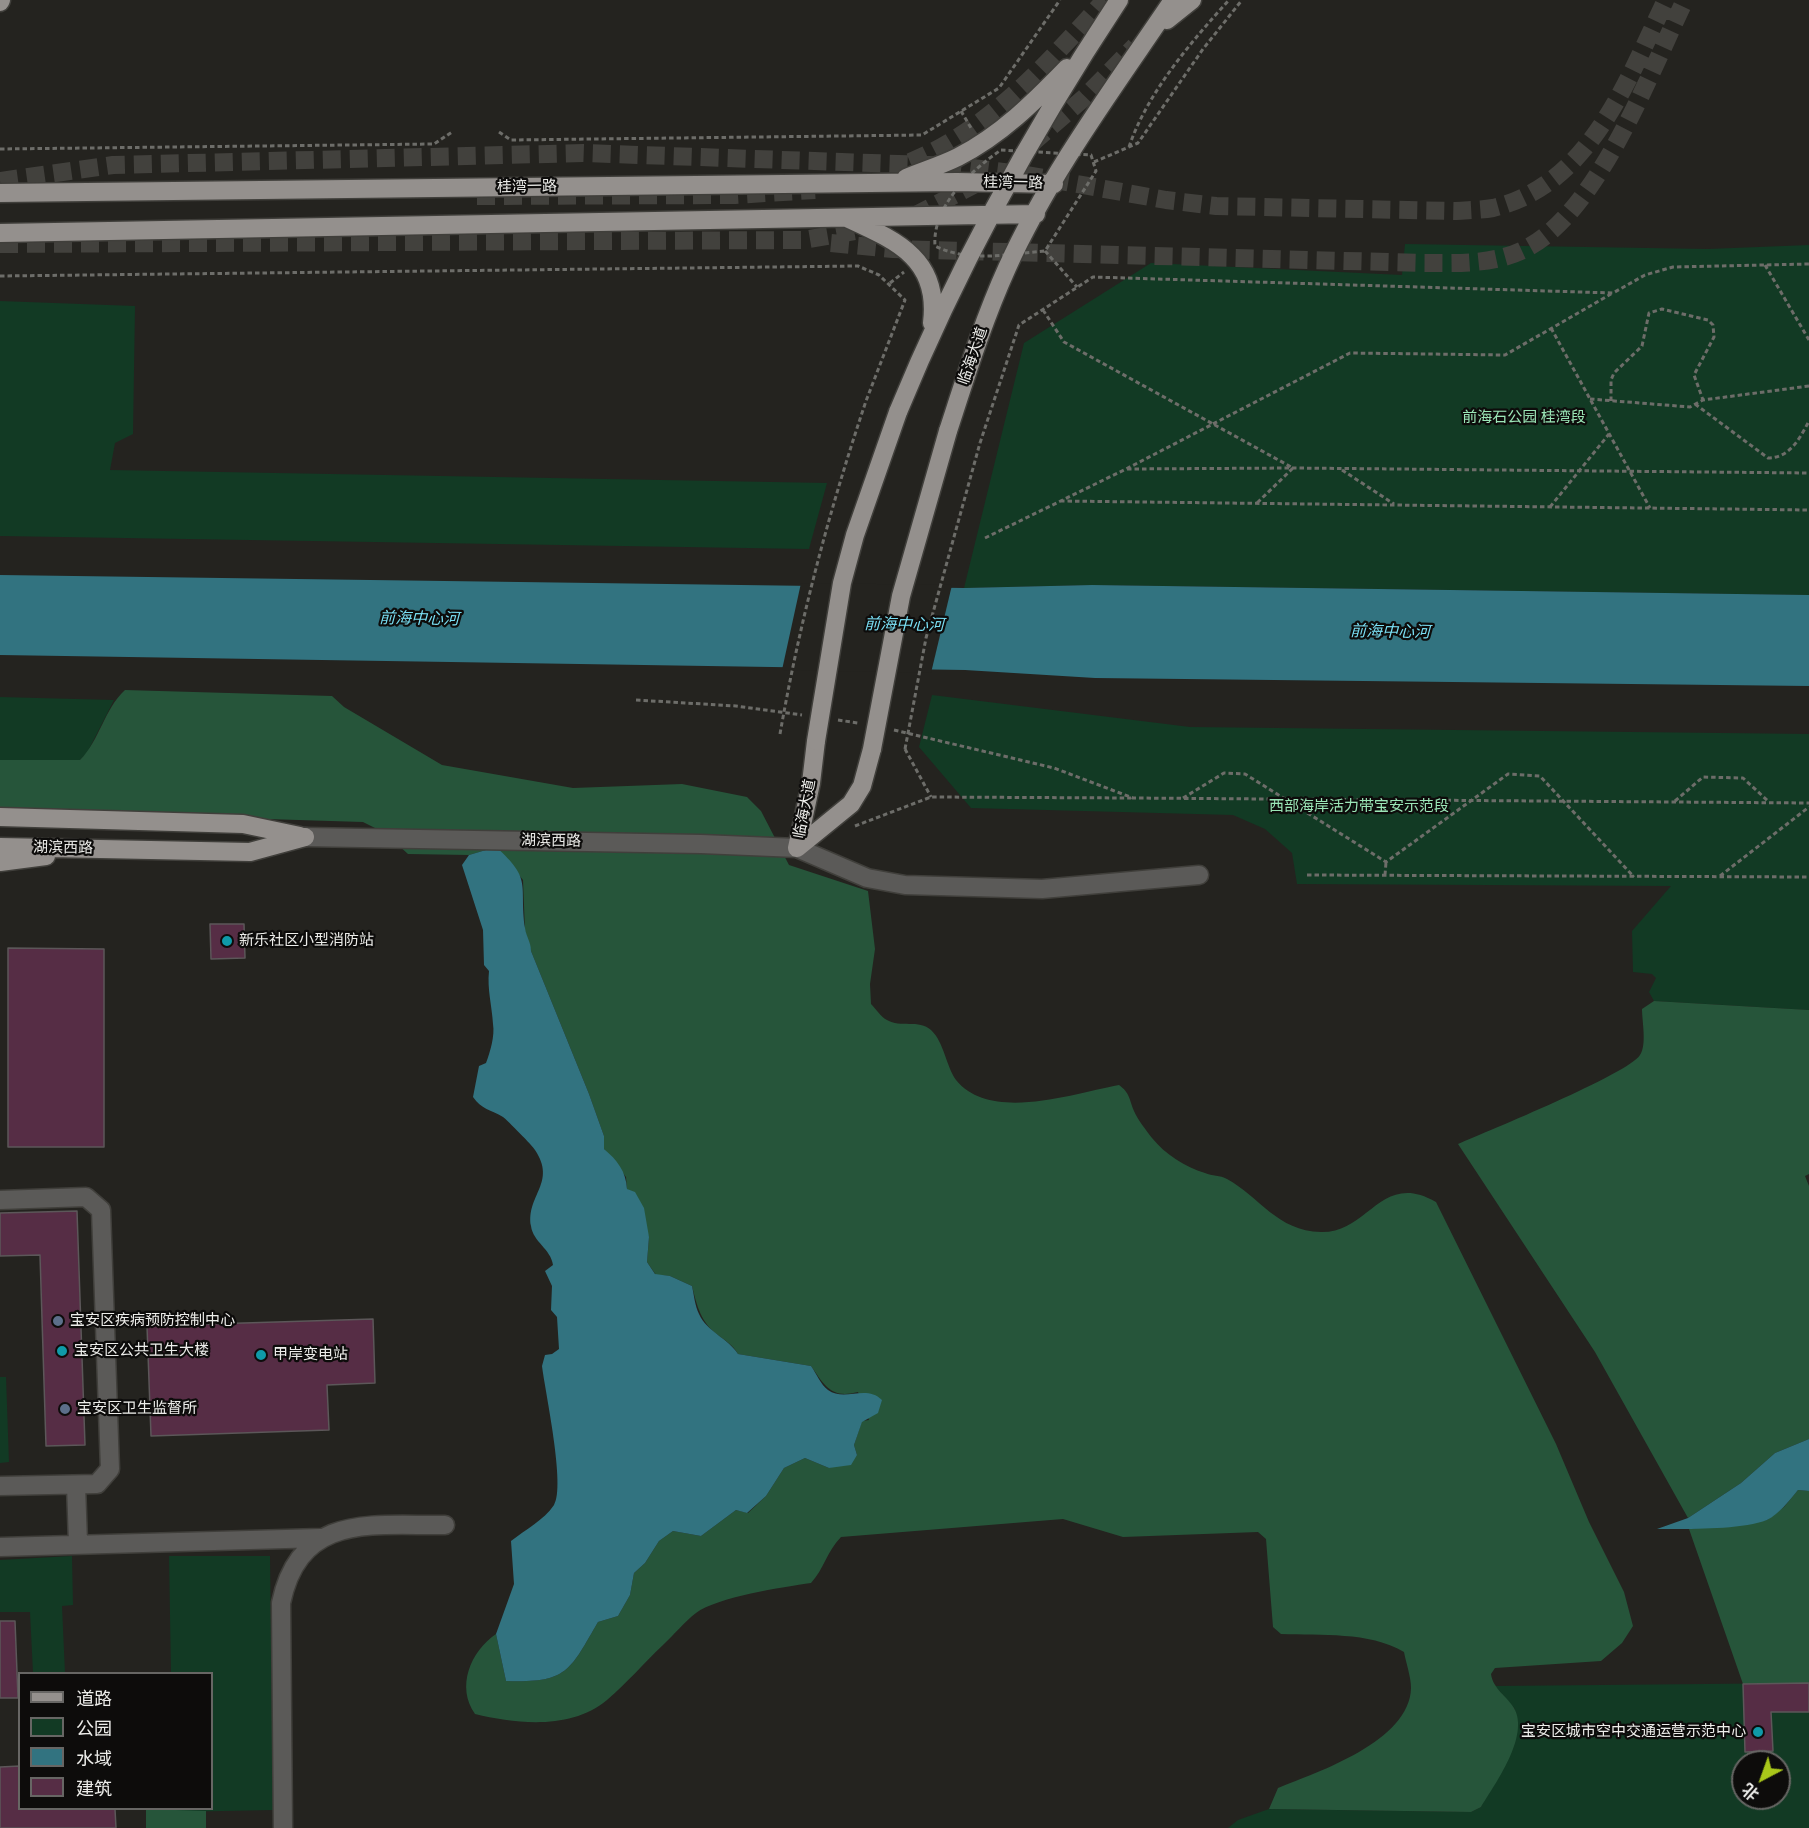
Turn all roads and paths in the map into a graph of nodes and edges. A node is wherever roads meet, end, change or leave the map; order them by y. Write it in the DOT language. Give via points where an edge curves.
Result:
graph roads {
  1 [pos="1060,0"];
  2 [pos="1119,0"];
  3 [pos="1173,0"];
  4 [pos="1192,0"];
  5 [pos="1229,0"];
  6 [pos="1242,0"];
  7 [pos="1151,32"];
  8 [pos="1089,46"];
  9 [pos="452,132"];
  10 [pos="499,132"];
  11 [pos="0,149"];
  12 [pos="1128,149"];
  13 [pos="1094,162"];
  14 [pos="0,179"];
  15 [pos="1009,182"];
  16 [pos="896,183"];
  17 [pos="1054,184"];
  18 [pos="32,192"];
  19 [pos="0,193"];
  20 [pos="991,213"];
  21 [pos="1036,214"];
  22 [pos="842,216"];
  23 [pos="3,234"];
  24 [pos="1045,251"];
  25 [pos="1809,264"];
  26 [pos="1765,265"];
  27 [pos="0,276"];
  28 [pos="1077,287"];
  29 [pos="1612,293"];
  30 [pos="1043,310"];
  31 [pos="1551,328"];
  32 [pos="931,333"];
  33 [pos="1809,340"];
  34 [pos="1809,386"];
  35 [pos="1590,399"];
  36 [pos="1611,400"];
  37 [pos="1703,400"];
  38 [pos="1695,404"];
  39 [pos="1809,421"];
  40 [pos="1213,424"];
  41 [pos="1609,434"];
  42 [pos="1293,468"];
  43 [pos="1341,468"];
  44 [pos="1126,469"];
  45 [pos="1578,471"];
  46 [pos="1629,471"];
  47 [pos="1809,473"];
  48 [pos="1060,501"];
  49 [pos="1256,504"];
  50 [pos="1396,505"];
  51 [pos="1550,507"];
  52 [pos="1650,508"];
  53 [pos="1809,510"];
  54 [pos="985,538"];
  55 [pos="636,700"];
  56 [pos="803,715"];
  57 [pos="837,720"];
  58 [pos="859,723"];
  59 [pos="890,729"];
  60 [pos="780,734"];
  61 [pos="931,797"];
  62 [pos="1132,798"];
  63 [pos="1182,798"];
  64 [pos="1282,799"];
  65 [pos="1472,800"];
  66 [pos="1564,801"];
  67 [pos="1674,802"];
  68 [pos="1769,802"];
  69 [pos="1809,803"];
  70 [pos="1809,807"];
  71 [pos="0,816"];
  72 [pos="853,827"];
  73 [pos="305,837"];
  74 [pos="0,847"];
  75 [pos="100,848"];
  76 [pos="797,848"];
  77 [pos="0,862"];
  78 [pos="1386,862"];
  79 [pos="1199,875"];
  80 [pos="1307,875"];
  81 [pos="1385,876"];
  82 [pos="1634,877"];
  83 [pos="1719,877"];
  84 [pos="1809,877"];
  85 [pos="0,1200"];
  86 [pos="76,1485"];
  87 [pos="0,1486"];
  88 [pos="445,1525"];
  89 [pos="321,1538"];
  90 [pos="78,1543"];
  91 [pos="0,1547"];
  92 [pos="283,1828"];
  1 -- 10 [label="path" via="999,88 922,135 511,140"];
  2 -- 8 [label="main road, 临海大道"];
  3 -- 7 [label="main road, 临海大道"];
  4 -- 7 [label="main road"];
  5 -- 12 [label="path" via="1164,82 1135,128"];
  6 -- 12 [label="path" via="1138,143"];
  7 -- 17 [label="main road, 临海大道"];
  8 -- 15 [label="main road, 临海大道"];
  8 -- 16 [label="main road" via="1030,105 981,144"];
  9 -- 11 [label="path" via="434,144"];
  12 -- 13 [label="path"];
  14 -- 18 [label="main road"];
  15 -- 16 [label="main road, 桂湾一路"];
  15 -- 17 [label="main road, 桂湾一路"];
  15 -- 20 [label="main road, 临海大道"];
  16 -- 18 [label="main road, 桂湾一路"];
  17 -- 21 [label="main road, 临海大道"];
  18 -- 19 [label="main road, 桂湾一路"];
  20 -- 21 [label="main road, 桂湾一路"];
  20 -- 22 [label="main road, 桂湾一路"];
  20 -- 32 [label="main road, 临海大道"];
  21 -- 76 [label="main road, 临海大道, bridge" via="988,314 948,431 904,586 862,786 851,804"];
  22 -- 23 [label="main road, 桂湾一路"];
  22 -- 32 [label="main road" via="896,243 923,268 934,303"];
  24 -- 28 [label="path"];
  25 -- 26 [label="path"];
  26 -- 29 [label="path" via="1660,269"];
  26 -- 33 [label="path"];
  27 -- 60 [label="path, bridge" via="858,266 890,283 905,300 866,401 819,549"];
  28 -- 29 [label="path" via="1093,277"];
  28 -- 30 [label="path"];
  29 -- 31 [label="path"];
  30 -- 40 [label="path" via="1064,342"];
  30 -- 61 [label="path, bridge" via="1019,325 961,504 926,638 906,749"];
  31 -- 35 [label="path"];
  31 -- 40 [label="path" via="1505,354 1350,353"];
  32 -- 76 [label="main road, 临海大道, bridge" via="897,412 842,583"];
  34 -- 37 [label="path"];
  35 -- 36 [label="path"];
  35 -- 41 [label="path"];
  36 -- 37 [label="path" via="1614,373 1642,346 1649,313 1662,309 1708,320 1716,330 1694,375"];
  36 -- 38 [label="path" via="1690,407"];
  37 -- 38 [label="path"];
  38 -- 39 [label="path" via="1768,458 1787,453"];
  40 -- 42 [label="path"];
  40 -- 44 [label="path"];
  41 -- 45 [label="path"];
  41 -- 46 [label="path"];
  42 -- 43 [label="path"];
  42 -- 44 [label="path"];
  42 -- 49 [label="path"];
  43 -- 45 [label="path"];
  43 -- 50 [label="path"];
  44 -- 48 [label="path"];
  45 -- 46 [label="path"];
  45 -- 51 [label="path"];
  46 -- 47 [label="path"];
  46 -- 52 [label="path"];
  48 -- 49 [label="path"];
  48 -- 54 [label="path"];
  49 -- 50 [label="path"];
  50 -- 51 [label="path"];
  51 -- 52 [label="path"];
  52 -- 53 [label="path"];
  55 -- 56 [label="path"];
  57 -- 58 [label="path"];
  59 -- 62 [label="path" via="1054,768"];
  61 -- 62 [label="path"];
  61 -- 72 [label="path"];
  62 -- 63 [label="path"];
  63 -- 64 [label="path"];
  63 -- 64 [label="path" via="1224,774 1245,774"];
  64 -- 65 [label="path"];
  64 -- 78 [label="path"];
  65 -- 66 [label="path"];
  65 -- 66 [label="path" via="1508,774 1540,776"];
  65 -- 78 [label="path"];
  66 -- 67 [label="path"];
  66 -- 82 [label="path"];
  67 -- 68 [label="path"];
  67 -- 68 [label="path" via="1703,777 1743,778"];
  68 -- 69 [label="path"];
  70 -- 83 [label="path"];
  71 -- 73 [label="main road, 湖滨西路" via="243,824"];
  73 -- 75 [label="main road, 湖滨西路" via="250,852"];
  73 -- 76 [label="street, 湖滨西路"];
  74 -- 75 [label="main road, 湖滨西路"];
  75 -- 77 [label="main road"];
  76 -- 79 [label="street" via="867,878 905,885 1042,889"];
  78 -- 81 [label="path"];
  80 -- 81 [label="path"];
  81 -- 82 [label="path"];
  82 -- 83 [label="path"];
  83 -- 84 [label="path"];
  85 -- 86 [label="street" via="86,1197 101,1210 110,1469 97,1484"];
  86 -- 87 [label="street"];
  86 -- 90 [label="street"];
  88 -- 89 [label="street" via="363,1526"];
  89 -- 90 [label="street"];
  89 -- 92 [label="street" via="294,1562 285,1580 281,1603"];
  90 -- 91 [label="street"];
}
